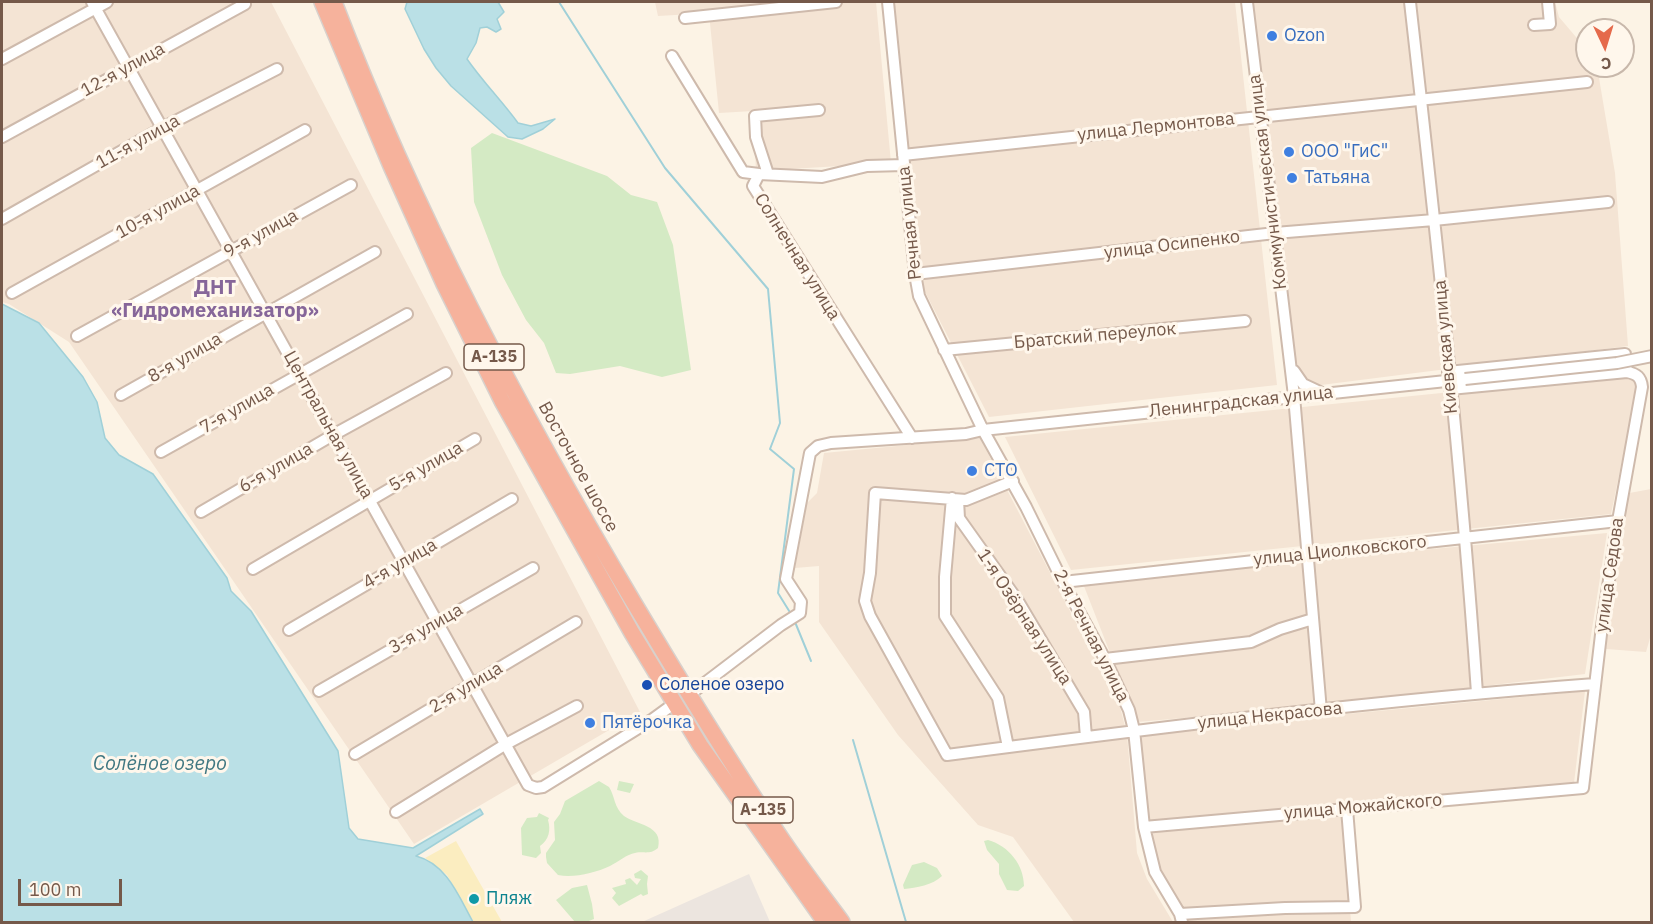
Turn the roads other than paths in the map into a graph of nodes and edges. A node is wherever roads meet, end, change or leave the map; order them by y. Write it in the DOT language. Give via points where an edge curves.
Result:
graph roads {
  1 [pos="106,2"];
  2 [pos="322,2"];
  3 [pos="334,2"];
  4 [pos="836,2"];
  5 [pos="888,2"];
  6 [pos="1246,2"];
  7 [pos="1410,2"];
  8 [pos="1548,2"];
  9 [pos="245,4"];
  10 [pos="94,5"];
  11 [pos="685,18"];
  12 [pos="1533,25"];
  13 [pos="672,56"];
  14 [pos="2,59"];
  15 [pos="128,67"];
  16 [pos="277,69"];
  17 [pos="1587,82"];
  18 [pos="1421,100"];
  19 [pos="819,110"];
  20 [pos="1260,116"];
  21 [pos="162,128"];
  22 [pos="305,130"];
  23 [pos="2,137"];
  24 [pos="903,160"];
  25 [pos="763,174"];
  26 [pos="351,185"];
  27 [pos="197,190"];
  28 [pos="1608,202"];
  29 [pos="2,219"];
  30 [pos="1434,220"];
  31 [pos="1275,233"];
  32 [pos="231,251"];
  33 [pos="375,252"];
  34 [pos="915,274"];
  35 [pos="12,293"];
  36 [pos="265,313"];
  37 [pos="407,314"];
  38 [pos="1245,321"];
  39 [pos="77,336"];
  40 [pos="944,350"];
  41 [pos="1652,356"];
  42 [pos="1290,363"];
  43 [pos="1627,372"];
  44 [pos="446,373"];
  45 [pos="299,374"];
  46 [pos="1449,380"];
  47 [pos="1326,393"];
  48 [pos="121,395"];
  49 [pos="1294,396"];
  50 [pos="983,430"];
  51 [pos="333,435"];
  52 [pos="912,438"];
  53 [pos="475,439"];
  54 [pos="161,452"];
  55 [pos="1013,481"];
  56 [pos="512,499"];
  57 [pos="955,499"];
  58 [pos="369,500"];
  59 [pos="561,506"];
  60 [pos="201,512"];
  61 [pos="1618,521"];
  62 [pos="588,526"];
  63 [pos="1466,537"];
  64 [pos="1308,555"];
  65 [pos="404,561"];
  66 [pos="533,568"];
  67 [pos="253,570"];
  68 [pos="1063,582"];
  69 [pos="1313,619"];
  70 [pos="438,622"];
  71 [pos="576,622"];
  72 [pos="289,630"];
  73 [pos="1105,659"];
  74 [pos="472,683"];
  75 [pos="1595,684"];
  76 [pos="319,691"];
  77 [pos="1477,693"];
  78 [pos="690,695"];
  79 [pos="675,703"];
  80 [pos="577,706"];
  81 [pos="1321,711"];
  82 [pos="1134,730"];
  83 [pos="1086,737"];
  84 [pos="506,744"];
  85 [pos="1008,747"];
  86 [pos="356,754"];
  87 [pos="1583,788"];
  88 [pos="1347,809"];
  89 [pos="396,812"];
  90 [pos="1144,827"];
  91 [pos="796,871"];
  92 [pos="1181,918"];
  93 [pos="825,922"];
  94 [pos="842,922"];
  1 -- 10 [label="street"];
  2 -- 59 [label="highway, Восточное шоссе / А-135" via="444,284 502,401"];
  3 -- 62 [label="highway, Восточное шоссе / А-135" via="441,250 492,353"];
  4 -- 11 [label="street"];
  5 -- 24 [label="street, Речная улица"];
  6 -- 20 [label="street, Коммунистическая улица"];
  7 -- 18 [label="street, Киевская улица"];
  8 -- 12 [label="street" via="1550,24"];
  9 -- 15 [label="street, 12-я улица"];
  10 -- 14 [label="street"];
  10 -- 15 [label="street, Центральная улица"];
  13 -- 25 [label="street, Солнечная улица" via="743,172"];
  15 -- 21 [label="street, Центральная улица"];
  15 -- 23 [label="street, 12-я улица"];
  16 -- 21 [label="street, 11-я улица"];
  17 -- 18 [label="street, улица Лермонтова"];
  18 -- 20 [label="street, улица Лермонтова"];
  18 -- 30 [label="street, Киевская улица"];
  19 -- 25 [label="street" via="754,116"];
  20 -- 24 [label="street, улица Лермонтова"];
  20 -- 31 [label="street, Коммунистическая улица"];
  21 -- 27 [label="street, Центральная улица"];
  21 -- 29 [label="street, 11-я улица"];
  22 -- 27 [label="street, 10-я улица"];
  24 -- 25 [label="street, улица Лермонтова" via="822,177"];
  24 -- 34 [label="street, Речная улица"];
  25 -- 52 [label="street, Солнечная улица" via="753,186"];
  26 -- 32 [label="street, 9-я улица"];
  27 -- 32 [label="street, Центральная улица"];
  27 -- 35 [label="street, 10-я улица"];
  28 -- 30 [label="street, улица Осипенко"];
  30 -- 31 [label="street, улица Осипенко"];
  30 -- 46 [label="street, Киевская улица"];
  31 -- 34 [label="street, улица Осипенко"];
  31 -- 42 [label="street, Коммунистическая улица"];
  32 -- 36 [label="street, Центральная улица"];
  32 -- 39 [label="street, 9-я улица"];
  33 -- 36 [label="street, 8-я улица"];
  34 -- 40 [label="street, Речная улица" via="922,302"];
  36 -- 45 [label="street, Центральная улица"];
  36 -- 48 [label="street, 8-я улица"];
  37 -- 45 [label="street, 7-я улица"];
  38 -- 40 [label="street, Братский переулок"];
  40 -- 50 [label="street, Речная улица"];
  41 -- 46 [label="street, Ленинградская улица, bridge"];
  42 -- 47 [label="street, Коммунистическая улица" via="1303,384"];
  42 -- 49 [label="street, Коммунистическая улица"];
  43 -- 46 [label="street"];
  43 -- 46 [label="street" via="1625,354"];
  43 -- 61 [label="street, улица Седова" via="1641,378 1642,387"];
  44 -- 51 [label="street, 6-я улица"];
  45 -- 51 [label="street, Центральная улица"];
  45 -- 54 [label="street, 7-я улица"];
  46 -- 47 [label="street, Ленинградская улица"];
  46 -- 63 [label="street, Киевская улица"];
  47 -- 49 [label="street, Ленинградская улица"];
  49 -- 50 [label="street, Ленинградская улица"];
  49 -- 64 [label="street, Коммунистическая улица"];
  50 -- 52 [label="street, Ленинградская улица"];
  50 -- 55 [label="street, 2-я Речная улица"];
  51 -- 58 [label="street, Центральная улица"];
  51 -- 60 [label="street, 6-я улица"];
  52 -- 78 [label="street, Ленинградская улица" via="831,443 810,453 786,579 801,602 800,613"];
  53 -- 58 [label="street, 5-я улица"];
  55 -- 57 [label="street" via="966,500"];
  55 -- 68 [label="street, 2-я Речная улица"];
  56 -- 65 [label="street, 4-я улица"];
  57 -- 83 [label="street, 1-я Озёрная улица" via="959,518 1018,601 1084,712"];
  57 -- 85 [label="street" via="945,577 945,616 998,698"];
  57 -- 85 [label="street, улица Некрасова" via="875,493 865,601 947,755"];
  58 -- 65 [label="street, Центральная улица"];
  58 -- 67 [label="street, 5-я улица"];
  59 -- 62 [label="highway" via="554,481 558,481"];
  59 -- 79 [label="highway, Восточное шоссе / А-135"];
  61 -- 63 [label="street, улица Циолковского"];
  61 -- 75 [label="street, улица Седова"];
  62 -- 78 [label="highway, Восточное шоссе / А-135"];
  63 -- 64 [label="street, улица Циолковского"];
  63 -- 77 [label="street, Киевская улица"];
  64 -- 68 [label="street, улица Циолковского"];
  64 -- 69 [label="street, Коммунистическая улица"];
  65 -- 70 [label="street, Центральная улица"];
  65 -- 72 [label="street, 4-я улица"];
  66 -- 70 [label="street, 3-я улица"];
  68 -- 73 [label="street, 2-я Речная улица"];
  69 -- 73 [label="street" via="1251,642"];
  69 -- 81 [label="street, Коммунистическая улица"];
  70 -- 74 [label="street, Центральная улица"];
  70 -- 76 [label="street, 3-я улица"];
  71 -- 74 [label="street, 2-я улица"];
  73 -- 82 [label="street, 2-я Речная улица"];
  74 -- 84 [label="street, Центральная улица"];
  74 -- 86 [label="street, 2-я улица"];
  75 -- 77 [label="street, улица Некрасова"];
  75 -- 87 [label="street, улица Седова"];
  77 -- 81 [label="street, улица Некрасова"];
  78 -- 91 [label="highway, Восточное шоссе / А-135" via="783,841"];
  79 -- 84 [label="street, Центральная улица" via="543,788 528,784"];
  79 -- 91 [label="highway, Восточное шоссе / А-135" via="700,745"];
  80 -- 84 [label="street"];
  81 -- 82 [label="street, улица Некрасова"];
  82 -- 83 [label="street, улица Некрасова"];
  82 -- 90 [label="street, 2-я Речная улица"];
  83 -- 85 [label="street, улица Некрасова"];
  84 -- 89 [label="street"];
  87 -- 88 [label="street, улица Можайского"];
  88 -- 90 [label="street, улица Можайского"];
  88 -- 92 [label="street" via="1354,907 1285,908"];
  90 -- 92 [label="street, 2-я Речная улица" via="1155,872"];
  91 -- 93 [label="highway, Восточное шоссе / А-135"];
  91 -- 94 [label="highway, Восточное шоссе / А-135"];
}
